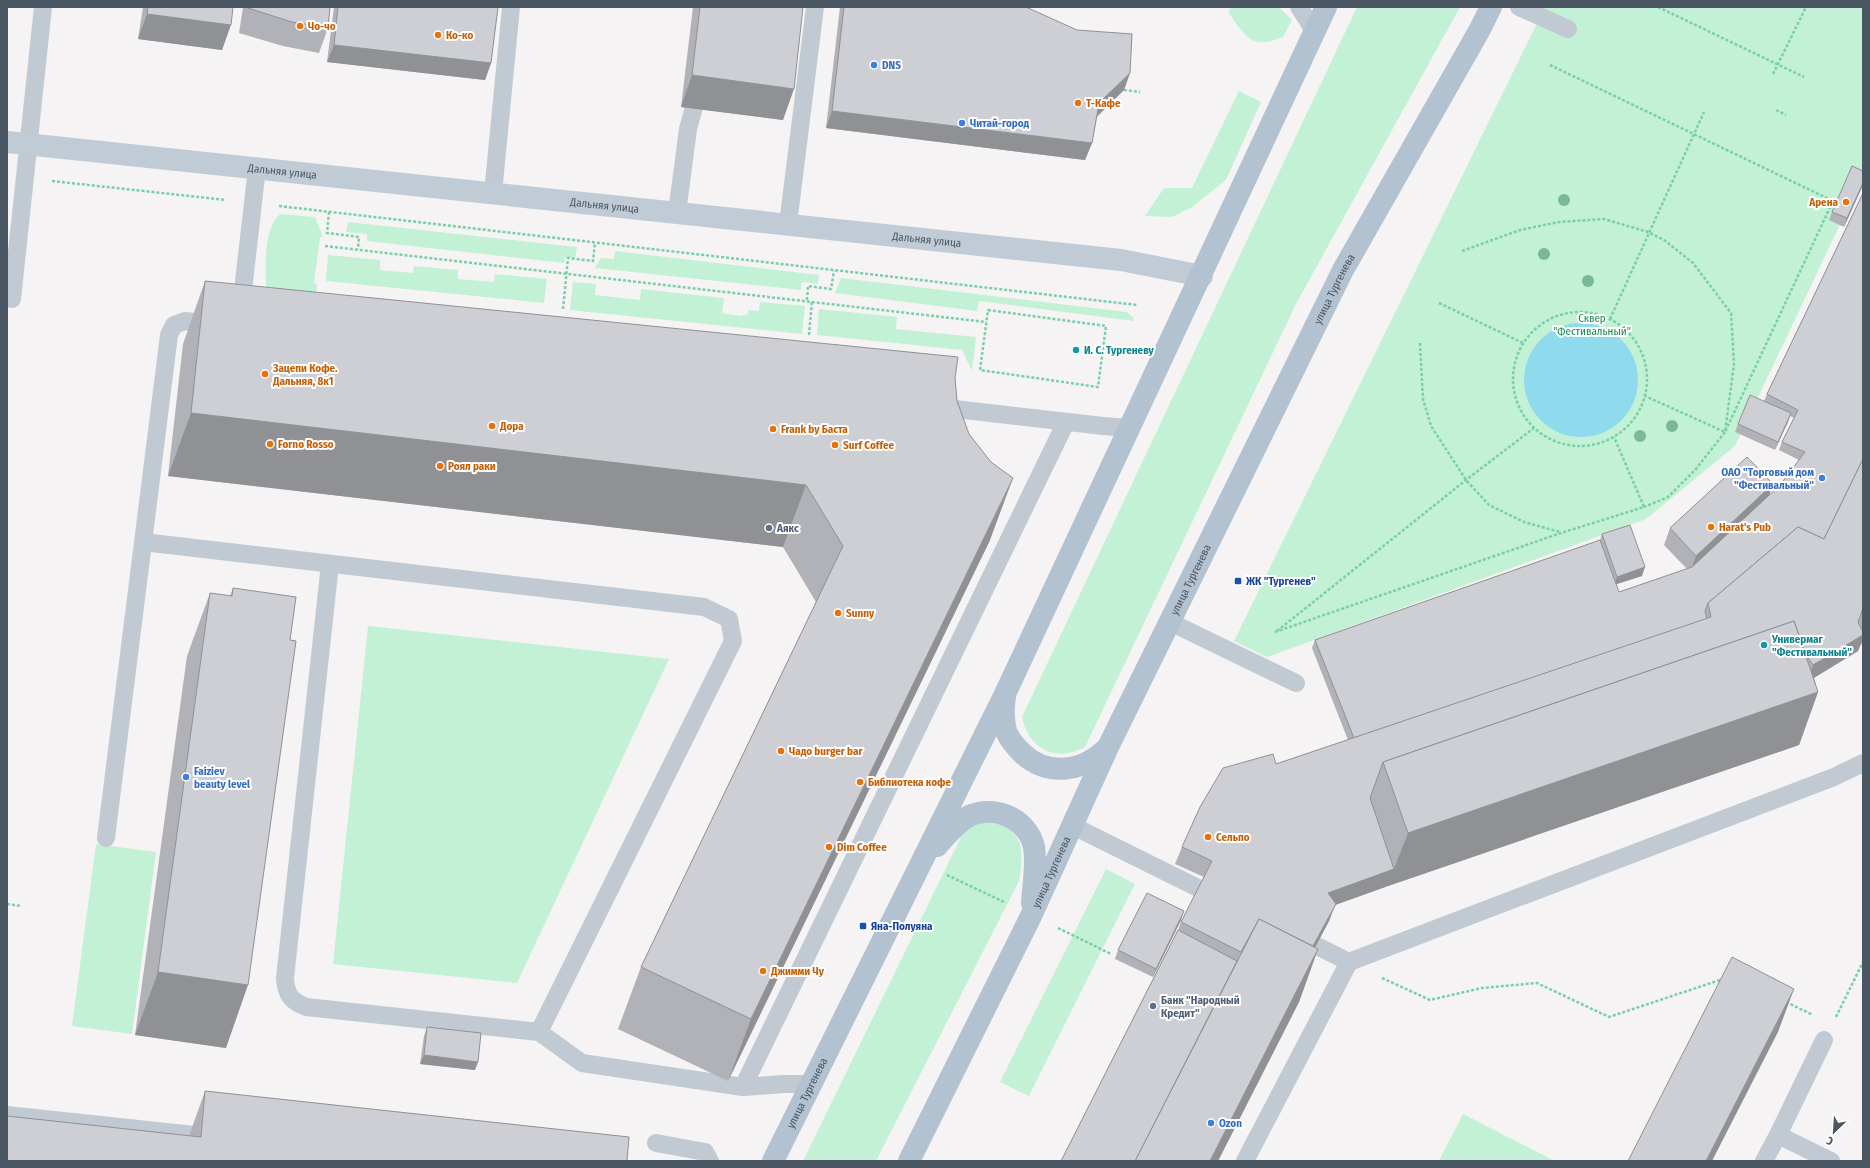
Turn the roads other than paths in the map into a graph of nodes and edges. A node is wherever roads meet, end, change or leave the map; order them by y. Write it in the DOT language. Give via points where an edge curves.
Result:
graph roads {
  1 [pos="43,7"];
  2 [pos="511,7"];
  3 [pos="815,7"];
  4 [pos="1299,7"];
  5 [pos="1326,7"];
  6 [pos="1482,7"];
  7 [pos="1491,7"];
  8 [pos="1519,7"];
  9 [pos="1568,29"];
  10 [pos="1479,31"];
  11 [pos="1315,32"];
  12 [pos="694,108"];
  13 [pos="7,142"];
  14 [pos="30,144"];
  15 [pos="256,168"];
  16 [pos="493,194"];
  17 [pos="677,213"];
  18 [pos="788,224"];
  19 [pos="1202,276"];
  20 [pos="12,299"];
  21 [pos="916,405"];
  22 [pos="1066,422"];
  23 [pos="1130,428"];
  24 [pos="143,542"];
  25 [pos="330,564"];
  26 [pos="1170,622"];
  27 [pos="1296,682"];
  28 [pos="1005,694"];
  29 [pos="1108,747"];
  30 [pos="1863,763"];
  31 [pos="1073,826"];
  32 [pos="106,838"];
  33 [pos="921,863"];
  34 [pos="1200,889"];
  35 [pos="1032,916"];
  36 [pos="1317,946"];
  37 [pos="1349,962"];
  38 [pos="539,1032"];
  39 [pos="1828,1032"];
  40 [pos="811,1084"];
  41 [pos="743,1087"];
  42 [pos="7,1115"];
  43 [pos="1778,1135"];
  44 [pos="227,1139"];
  45 [pos="656,1143"];
  46 [pos="710,1161"];
  47 [pos="773,1161"];
  48 [pos="909,1161"];
  49 [pos="1244,1161"];
  50 [pos="1764,1161"];
  51 [pos="1831,1161"];
  1 -- 14 [label="lane"];
  2 -- 16 [label="lane"];
  3 -- 18 [label="lane"];
  4 -- 11 [label="lane"];
  5 -- 11 [label="main road, улица Тургенева"];
  6 -- 10 [label="main road"];
  7 -- 10 [label="main road, улица Тургенева"];
  8 -- 9 [label="lane"];
  10 -- 26 [label="main road, улица Тургенева" via="1344,270"];
  11 -- 19 [label="main road, улица Тургенева"];
  12 -- 17 [label="lane" via="688,129"];
  13 -- 14 [label="street, Дальняя улица"];
  14 -- 15 [label="street, Дальняя улица"];
  14 -- 20 [label="lane"];
  15 -- 16 [label="street, Дальняя улица"];
  15 -- 24 [label="lane" via="236,326 185,320 174,325 169,335"];
  16 -- 17 [label="street, Дальняя улица"];
  17 -- 18 [label="street, Дальняя улица"];
  18 -- 19 [label="street, Дальняя улица" via="1121,260"];
  19 -- 23 [label="main road, улица Тургенева"];
  21 -- 22 [label="lane"];
  22 -- 23 [label="lane"];
  22 -- 41 [label="lane" via="747,1061"];
  23 -- 28 [label="main road, улица Тургенева"];
  24 -- 25 [label="lane"];
  24 -- 32 [label="lane"];
  25 -- 38 [label="lane" via="286,970 286,991 296,1003 306,1007"];
  25 -- 38 [label="lane" via="704,607 729,619 733,641"];
  26 -- 27 [label="lane"];
  26 -- 29 [label="main road, улица Тургенева"];
  28 -- 29 [label="main road" via="1003,713 1006,732 1016,748 1031,761 1048,768 1075,768 1088,763"];
  28 -- 33 [label="main road, улица Тургенева"];
  29 -- 31 [label="main road, улица Тургенева"];
  30 -- 37 [label="lane" via="1834,777"];
  31 -- 34 [label="lane"];
  31 -- 35 [label="main road, улица Тургенева"];
  33 -- 35 [label="main road" via="957,825 971,815 987,811 1002,813 1015,819 1027,832 1034,846"];
  33 -- 40 [label="main road, улица Тургенева"];
  35 -- 48 [label="main road, улица Тургенева"];
  36 -- 37 [label="lane"];
  37 -- 49 [label="lane"];
  38 -- 41 [label="lane" via="582,1063"];
  39 -- 43 [label="lane"];
  40 -- 41 [label="lane"];
  40 -- 47 [label="main road, улица Тургенева"];
  42 -- 44 [label="lane"];
  43 -- 50 [label="lane"];
  43 -- 51 [label="lane"];
  45 -- 46 [label="lane" via="705,1152"];
}
